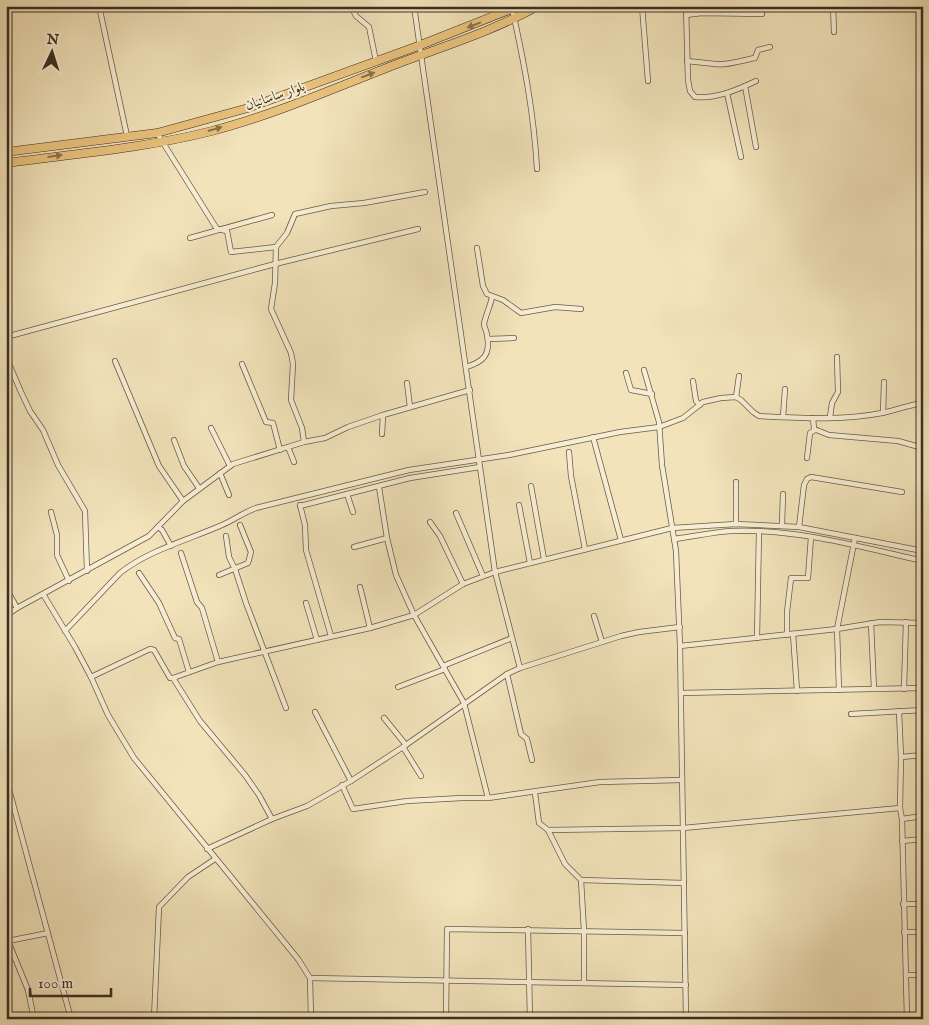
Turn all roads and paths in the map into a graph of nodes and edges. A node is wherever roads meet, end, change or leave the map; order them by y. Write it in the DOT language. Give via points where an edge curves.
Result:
graph roads {
  1 [pos="99,6"];
  2 [pos="351,6"];
  3 [pos="414,6"];
  4 [pos="538,6"];
  5 [pos="642,6"];
  6 [pos="686,6"];
  7 [pos="833,6"];
  8 [pos="515,7"];
  9 [pos="762,14"];
  10 [pos="686,15"];
  11 [pos="515,19"];
  12 [pos="834,32"];
  13 [pos="418,46"];
  14 [pos="770,47"];
  15 [pos="420,55"];
  16 [pos="687,61"];
  17 [pos="376,62"];
  18 [pos="648,81"];
  19 [pos="756,81"];
  20 [pos="745,86"];
  21 [pos="727,92"];
  22 [pos="157,133"];
  23 [pos="127,136"];
  24 [pos="162,141"];
  25 [pos="756,147"];
  26 [pos="6,152"];
  27 [pos="741,157"];
  28 [pos="6,163"];
  29 [pos="537,169"];
  30 [pos="425,192"];
  31 [pos="272,215"];
  32 [pos="217,229"];
  33 [pos="418,229"];
  34 [pos="190,238"];
  35 [pos="276,247"];
  36 [pos="477,248"];
  37 [pos="275,264"];
  38 [pos="492,297"];
  39 [pos="581,309"];
  40 [pos="6,337"];
  41 [pos="514,338"];
  42 [pos="488,339"];
  43 [pos="6,357"];
  44 [pos="837,357"];
  45 [pos="115,361"];
  46 [pos="242,364"];
  47 [pos="466,368"];
  48 [pos="644,370"];
  49 [pos="626,373"];
  50 [pos="739,376"];
  51 [pos="693,381"];
  52 [pos="884,382"];
  53 [pos="407,383"];
  54 [pos="785,389"];
  55 [pos="470,390"];
  56 [pos="652,394"];
  57 [pos="736,397"];
  58 [pos="923,403"];
  59 [pos="700,405"];
  60 [pos="410,407"];
  61 [pos="883,413"];
  62 [pos="383,415"];
  63 [pos="783,417"];
  64 [pos="830,417"];
  65 [pos="812,418"];
  66 [pos="659,427"];
  67 [pos="211,428"];
  68 [pos="815,430"];
  69 [pos="382,434"];
  70 [pos="593,437"];
  71 [pos="174,440"];
  72 [pos="304,442"];
  73 [pos="288,447"];
  74 [pos="923,448"];
  75 [pos="280,450"];
  76 [pos="569,452"];
  77 [pos="807,458"];
  78 [pos="479,459"];
  79 [pos="294,462"];
  80 [pos="230,466"];
  81 [pos="480,467"];
  82 [pos="220,473"];
  83 [pos="736,482"];
  84 [pos="531,486"];
  85 [pos="378,487"];
  86 [pos="199,488"];
  87 [pos="902,492"];
  88 [pos="347,494"];
  89 [pos="783,494"];
  90 [pos="228,495"];
  91 [pos="298,499"];
  92 [pos="183,500"];
  93 [pos="519,505"];
  94 [pos="300,506"];
  95 [pos="52,512"];
  96 [pos="353,512"];
  97 [pos="456,513"];
  98 [pos="430,522"];
  99 [pos="736,524"];
  100 [pos="240,525"];
  101 [pos="782,525"];
  102 [pos="158,527"];
  103 [pos="796,527"];
  104 [pos="672,528"];
  105 [pos="759,531"];
  106 [pos="793,534"];
  107 [pos="226,536"];
  108 [pos="387,538"];
  109 [pos="811,538"];
  110 [pos="855,538"];
  111 [pos="674,539"];
  112 [pos="621,540"];
  113 [pos="171,546"];
  114 [pos="853,546"];
  115 [pos="354,547"];
  116 [pos="585,549"];
  117 [pos="923,551"];
  118 [pos="181,553"];
  119 [pos="544,560"];
  120 [pos="923,561"];
  121 [pos="530,563"];
  122 [pos="235,569"];
  123 [pos="87,571"];
  124 [pos="495,572"];
  125 [pos="139,573"];
  126 [pos="219,575"];
  127 [pos="483,576"];
  128 [pos="69,581"];
  129 [pos="463,584"];
  130 [pos="360,587"];
  131 [pos="6,588"];
  132 [pos="43,594"];
  133 [pos="306,603"];
  134 [pos="17,608"];
  135 [pos="414,615"];
  136 [pos="6,616"];
  137 [pos="594,616"];
  138 [pos="871,622"];
  139 [pos="906,622"];
  140 [pos="923,624"];
  141 [pos="680,627"];
  142 [pos="370,628"];
  143 [pos="837,630"];
  144 [pos="64,631"];
  145 [pos="793,634"];
  146 [pos="787,635"];
  147 [pos="331,636"];
  148 [pos="512,638"];
  149 [pos="757,638"];
  150 [pos="317,640"];
  151 [pos="602,642"];
  152 [pos="680,646"];
  153 [pos="264,652"];
  154 [pos="218,662"];
  155 [pos="444,667"];
  156 [pos="520,668"];
  157 [pos="189,672"];
  158 [pos="507,674"];
  159 [pos="91,677"];
  160 [pos="173,678"];
  161 [pos="398,687"];
  162 [pos="904,688"];
  163 [pos="923,688"];
  164 [pos="874,689"];
  165 [pos="839,690"];
  166 [pos="797,691"];
  167 [pos="681,693"];
  168 [pos="464,703"];
  169 [pos="286,708"];
  170 [pos="923,710"];
  171 [pos="899,711"];
  172 [pos="315,712"];
  173 [pos="851,714"];
  174 [pos="384,718"];
  175 [pos="404,746"];
  176 [pos="923,755"];
  177 [pos="901,757"];
  178 [pos="532,760"];
  179 [pos="421,776"];
  180 [pos="6,778"];
  181 [pos="682,780"];
  182 [pos="351,781"];
  183 [pos="342,785"];
  184 [pos="535,792"];
  185 [pos="488,798"];
  186 [pos="900,808"];
  187 [pos="923,816"];
  188 [pos="272,819"];
  189 [pos="902,819"];
  190 [pos="683,828"];
  191 [pos="548,830"];
  192 [pos="923,839"];
  193 [pos="902,841"];
  194 [pos="207,849"];
  195 [pos="215,859"];
  196 [pos="581,880"];
  197 [pos="684,883"];
  198 [pos="903,904"];
  199 [pos="923,904"];
  200 [pos="528,929"];
  201 [pos="584,931"];
  202 [pos="904,932"];
  203 [pos="923,932"];
  204 [pos="48,933"];
  205 [pos="685,933"];
  206 [pos="7,941"];
  207 [pos="906,975"];
  208 [pos="923,975"];
  209 [pos="310,978"];
  210 [pos="446,980"];
  211 [pos="530,981"];
  212 [pos="584,983"];
  213 [pos="686,985"];
  214 [pos="34,1019"];
  215 [pos="71,1019"];
  216 [pos="154,1019"];
  217 [pos="311,1019"];
  218 [pos="446,1019"];
  219 [pos="530,1019"];
  220 [pos="686,1019"];
  221 [pos="907,1019"];
  1 -- 23 [label="street"];
  2 -- 17 [label="street" via="356,16 369,27"];
  3 -- 13 [label="street"];
  4 -- 11 [label="highway, بلوار ساسانیان"];
  5 -- 18 [label="street"];
  6 -- 10 [label="street"];
  7 -- 12 [label="street"];
  8 -- 11 [label="street"];
  8 -- 13 [label="highway, بلوار ساسانیان, one-way"];
  9 -- 10 [label="street"];
  10 -- 16 [label="street"];
  11 -- 15 [label="highway, بلوار ساسانیان"];
  11 -- 29 [label="street" via="535,128"];
  13 -- 15 [label="street"];
  13 -- 17 [label="highway, بلوار ساسانیان"];
  14 -- 16 [label="street" via="758,50 755,58 735,62"];
  24 -- 15 [label="highway, بلوار ساسانیان, one-way" via="213,130 285,107"];
  15 -- 47 [label="street"];
  16 -- 21 [label="street" via="690,91 695,97"];
  17 -- 22 [label="highway, بلوار ساسانیان" via="248,108"];
  19 -- 20 [label="street"];
  20 -- 21 [label="street"];
  20 -- 25 [label="street"];
  21 -- 27 [label="street"];
  22 -- 23 [label="highway, بلوار ساسانیان"];
  22 -- 24 [label="street"];
  23 -- 26 [label="highway, بلوار ساسانیان"];
  28 -- 24 [label="highway, بلوار ساسانیان, one-way"];
  24 -- 32 [label="street"];
  30 -- 35 [label="street" via="295,214 287,233"];
  31 -- 32 [label="street"];
  32 -- 34 [label="street"];
  32 -- 35 [label="street" via="227,231 231,252"];
  33 -- 37 [label="street"];
  35 -- 37 [label="street"];
  36 -- 38 [label="street" via="483,286"];
  37 -- 40 [label="street"];
  37 -- 72 [label="street" via="271,309 291,353 292,400"];
  38 -- 39 [label="street" via="521,312 555,307"];
  38 -- 42 [label="street" via="484,322"];
  41 -- 42 [label="street"];
  42 -- 47 [label="street" via="483,360"];
  43 -- 123 [label="street" via="30,412 43,430 58,465 85,511"];
  44 -- 64 [label="street" via="838,388"];
  45 -- 92 [label="street" via="159,466"];
  46 -- 75 [label="street" via="266,422 273,423"];
  47 -- 55 [label="street"];
  48 -- 56 [label="street"];
  49 -- 56 [label="street" via="631,390"];
  50 -- 57 [label="street"];
  51 -- 59 [label="street" via="696,402"];
  52 -- 61 [label="street"];
  53 -- 60 [label="street"];
  54 -- 63 [label="street"];
  55 -- 60 [label="street"];
  55 -- 78 [label="street"];
  56 -- 66 [label="street"];
  57 -- 59 [label="street"];
  57 -- 63 [label="street" via="759,416"];
  58 -- 61 [label="street"];
  59 -- 66 [label="street" via="683,418"];
  60 -- 62 [label="street"];
  61 -- 64 [label="street"];
  62 -- 69 [label="street"];
  62 -- 72 [label="street" via="325,438"];
  63 -- 65 [label="street"];
  64 -- 65 [label="street"];
  65 -- 68 [label="street"];
  66 -- 70 [label="street"];
  66 -- 104 [label="street"];
  67 -- 80 [label="street"];
  68 -- 74 [label="street" via="829,436 898,441"];
  68 -- 77 [label="street" via="810,433"];
  70 -- 78 [label="street"];
  70 -- 112 [label="street"];
  71 -- 86 [label="street" via="184,466"];
  72 -- 73 [label="street"];
  73 -- 75 [label="street"];
  73 -- 79 [label="street"];
  75 -- 80 [label="street"];
  76 -- 116 [label="street"];
  78 -- 81 [label="street"];
  78 -- 91 [label="street" via="410,470"];
  80 -- 82 [label="street"];
  81 -- 85 [label="street"];
  81 -- 124 [label="street"];
  82 -- 86 [label="street"];
  82 -- 90 [label="street"];
  83 -- 99 [label="street"];
  84 -- 119 [label="street"];
  85 -- 88 [label="street"];
  85 -- 108 [label="street"];
  86 -- 92 [label="street"];
  87 -- 103 [label="street" via="810,477 804,485"];
  88 -- 94 [label="street"];
  88 -- 96 [label="street"];
  89 -- 101 [label="street"];
  91 -- 94 [label="street"];
  91 -- 113 [label="street" via="248,511"];
  92 -- 102 [label="street"];
  93 -- 121 [label="street"];
  94 -- 147 [label="street" via="306,550"];
  95 -- 128 [label="street" via="57,554"];
  97 -- 127 [label="street"];
  98 -- 129 [label="street"];
  99 -- 101 [label="street"];
  99 -- 104 [label="street"];
  100 -- 122 [label="street" via="251,552 248,563"];
  101 -- 103 [label="street"];
  102 -- 113 [label="street"];
  102 -- 123 [label="street" via="149,536"];
  103 -- 106 [label="street"];
  103 -- 110 [label="street"];
  104 -- 111 [label="street"];
  104 -- 112 [label="street"];
  105 -- 106 [label="street"];
  105 -- 111 [label="street" via="730,531"];
  105 -- 149 [label="street"];
  106 -- 109 [label="street"];
  107 -- 122 [label="street"];
  108 -- 115 [label="street"];
  108 -- 135 [label="street" via="396,575"];
  109 -- 114 [label="street"];
  109 -- 146 [label="street" via="808,578 791,578"];
  110 -- 114 [label="street"];
  110 -- 117 [label="street"];
  111 -- 141 [label="street"];
  112 -- 116 [label="street"];
  113 -- 144 [label="street" via="120,572"];
  114 -- 120 [label="street"];
  114 -- 143 [label="street"];
  116 -- 119 [label="street"];
  118 -- 154 [label="street"];
  119 -- 121 [label="street"];
  121 -- 124 [label="street"];
  122 -- 126 [label="street"];
  122 -- 153 [label="street"];
  123 -- 128 [label="street"];
  124 -- 127 [label="street"];
  124 -- 148 [label="street"];
  125 -- 157 [label="street" via="159,603 175,638 179,639"];
  127 -- 129 [label="street"];
  128 -- 132 [label="street"];
  129 -- 135 [label="street"];
  130 -- 142 [label="street"];
  131 -- 134 [label="street"];
  132 -- 134 [label="street"];
  132 -- 144 [label="street"];
  133 -- 150 [label="street"];
  134 -- 136 [label="street"];
  135 -- 142 [label="street"];
  135 -- 155 [label="street"];
  137 -- 151 [label="street"];
  138 -- 139 [label="street"];
  138 -- 143 [label="street"];
  138 -- 164 [label="street"];
  139 -- 140 [label="street"];
  139 -- 162 [label="street"];
  141 -- 151 [label="street" via="639,632"];
  141 -- 152 [label="street"];
  142 -- 147 [label="street"];
  143 -- 145 [label="street"];
  143 -- 165 [label="street"];
  144 -- 159 [label="street"];
  145 -- 146 [label="street"];
  145 -- 166 [label="street"];
  146 -- 149 [label="street"];
  147 -- 150 [label="street"];
  148 -- 155 [label="street"];
  148 -- 156 [label="street"];
  149 -- 152 [label="street"];
  150 -- 153 [label="street"];
  151 -- 156 [label="street"];
  152 -- 167 [label="street"];
  153 -- 154 [label="street"];
  153 -- 169 [label="street"];
  154 -- 157 [label="street"];
  155 -- 161 [label="street"];
  155 -- 168 [label="street"];
  156 -- 158 [label="street"];
  157 -- 160 [label="street"];
  158 -- 168 [label="street"];
  158 -- 178 [label="street" via="520,734 527,740"];
  159 -- 160 [label="street" via="152,648"];
  159 -- 194 [label="street" via="108,715 134,758"];
  160 -- 188 [label="street" via="200,721 245,775"];
  162 -- 163 [label="street"];
  162 -- 164 [label="street"];
  164 -- 165 [label="street"];
  165 -- 166 [label="street"];
  166 -- 167 [label="street"];
  167 -- 181 [label="street"];
  168 -- 175 [label="street"];
  168 -- 185 [label="street"];
  170 -- 171 [label="street"];
  171 -- 173 [label="street"];
  171 -- 177 [label="street"];
  172 -- 182 [label="street"];
  174 -- 175 [label="street"];
  175 -- 179 [label="street"];
  175 -- 182 [label="street"];
  176 -- 177 [label="street"];
  177 -- 186 [label="street"];
  180 -- 204 [label="street"];
  181 -- 184 [label="street" via="600,782"];
  181 -- 190 [label="street"];
  182 -- 183 [label="street"];
  183 -- 185 [label="street" via="353,809 407,801"];
  183 -- 188 [label="street" via="307,806"];
  184 -- 185 [label="street"];
  184 -- 191 [label="street" via="539,823"];
  186 -- 189 [label="street"];
  186 -- 190 [label="street"];
  187 -- 189 [label="street"];
  188 -- 194 [label="street"];
  189 -- 193 [label="street"];
  190 -- 191 [label="street"];
  190 -- 197 [label="street"];
  191 -- 196 [label="street" via="565,864"];
  192 -- 193 [label="street"];
  193 -- 198 [label="street"];
  194 -- 195 [label="street"];
  195 -- 209 [label="street"];
  195 -- 216 [label="street" via="188,878 159,907"];
  196 -- 197 [label="street"];
  196 -- 201 [label="street"];
  197 -- 205 [label="street"];
  198 -- 199 [label="street"];
  198 -- 202 [label="street"];
  200 -- 201 [label="street"];
  200 -- 210 [label="street" via="447,929"];
  200 -- 211 [label="street"];
  201 -- 205 [label="street"];
  201 -- 212 [label="street"];
  202 -- 203 [label="street"];
  202 -- 207 [label="street"];
  204 -- 206 [label="street"];
  204 -- 215 [label="street"];
  205 -- 213 [label="street"];
  206 -- 214 [label="street" via="28,990"];
  207 -- 208 [label="street"];
  207 -- 221 [label="street"];
  209 -- 210 [label="street"];
  209 -- 217 [label="street"];
  210 -- 211 [label="street"];
  210 -- 218 [label="street"];
  211 -- 212 [label="street"];
  211 -- 219 [label="street"];
  212 -- 213 [label="street"];
  213 -- 220 [label="street"];
}
